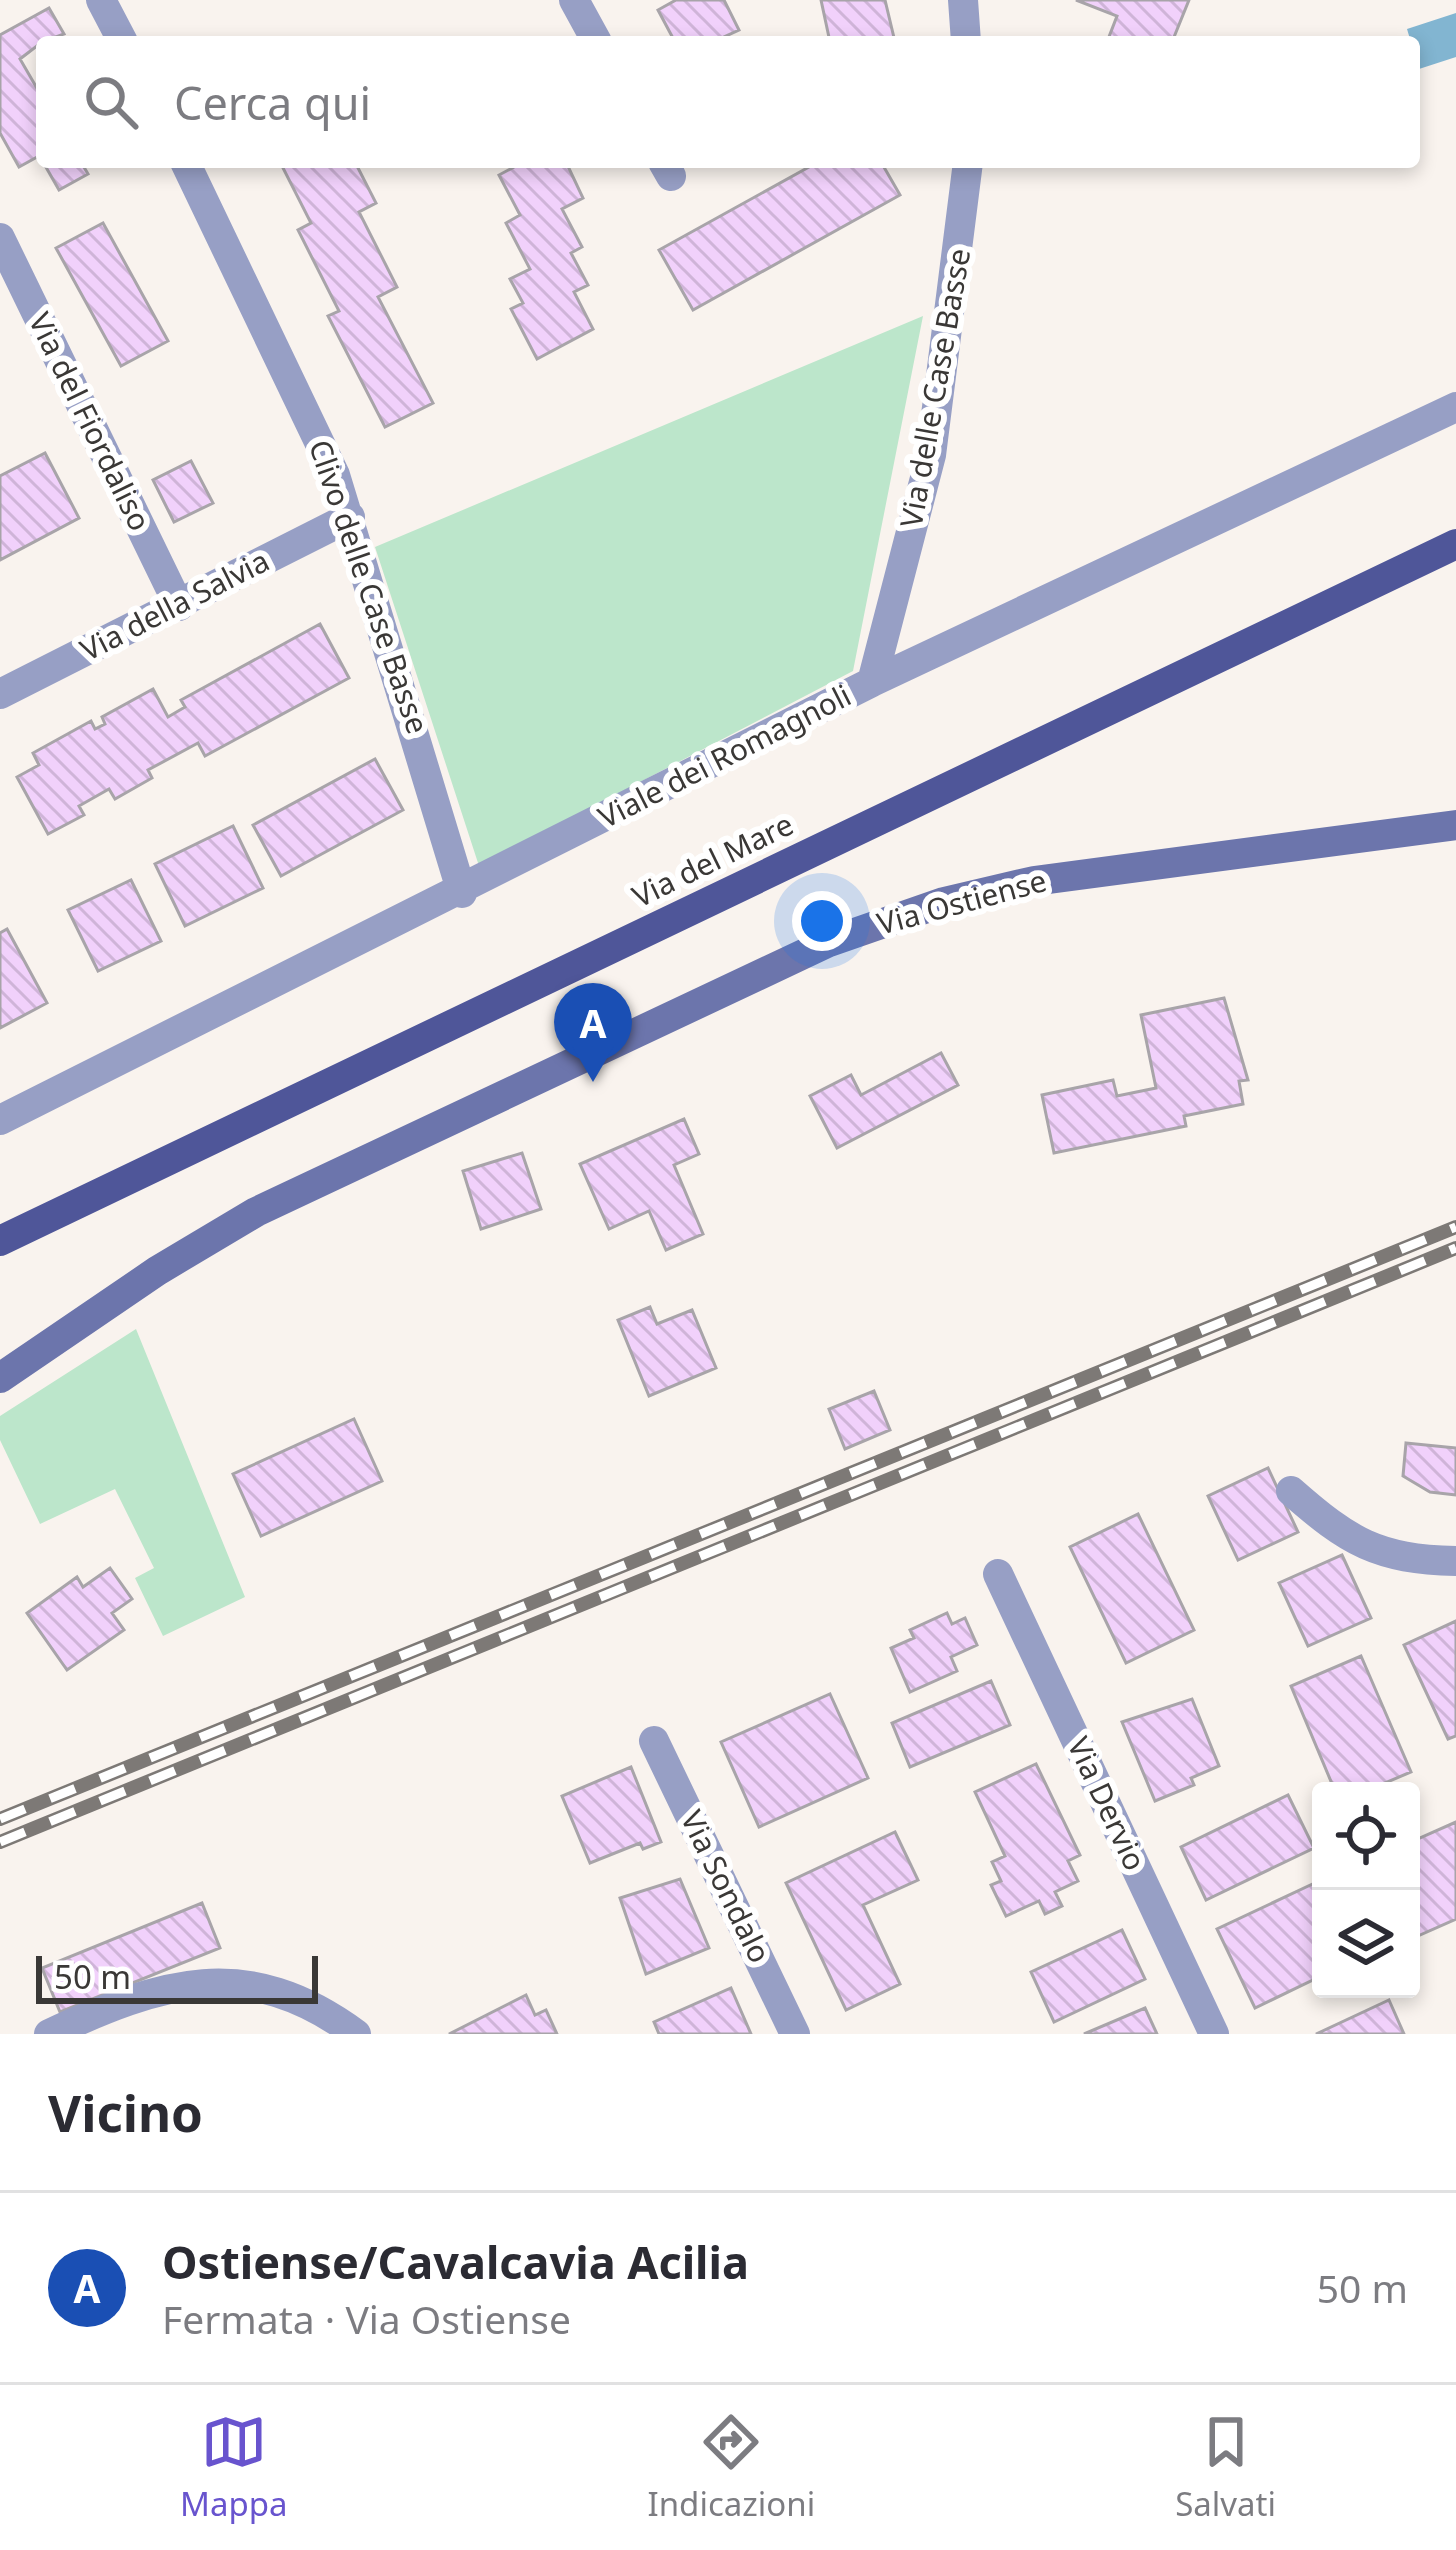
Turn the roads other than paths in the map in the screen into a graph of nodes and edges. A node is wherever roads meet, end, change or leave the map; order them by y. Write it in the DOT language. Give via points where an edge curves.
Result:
graph roads {
  1 [pos="100,0"];
  2 [pos="574,0"];
  3 [pos="963,0"];
  4 [pos="119,36"];
  5 [pos="594,36"];
  6 [pos="966,36"];
  7 [pos="188,168"];
  8 [pos="967,168"];
  9 [pos="0,238"];
  10 [pos="1456,407"];
  11 [pos="350,517"];
  12 [pos="1456,544"];
  13 [pos="179,606"];
  14 [pos="872,682"];
  15 [pos="0,694"];
  16 [pos="1456,825"];
  17 [pos="462,892"];
  18 [pos="0,1120"];
  19 [pos="0,1241"];
  20 [pos="0,1378"];
  21 [pos="1292,1491"];
  22 [pos="1456,1561"];
  23 [pos="998,1574"];
  24 [pos="654,1741"];
  25 [pos="49,2034"];
  26 [pos="356,2034"];
  27 [pos="795,2034"];
  28 [pos="1214,2034"];
  1 -- 4 [label="street"];
  2 -- 5 [label="street"];
  3 -- 6 [label="street"];
  7 -- 11 [label="street, Clivo delle Case Basse"];
  8 -- 14 [label="street, Via delle Case Basse" via="931,455"];
  9 -- 13 [label="street, Via del Fiordaliso"];
  10 -- 14 [label="street, Viale dei Romagnoli"];
  11 -- 13 [label="street, Via della Salvia"];
  11 -- 17 [label="street, Clivo delle Case Basse"];
  12 -- 19 [label="main road, Via del Mare"];
  13 -- 15 [label="street, Via della Salvia"];
  14 -- 17 [label="street, Viale dei Romagnoli"];
  16 -- 20 [label="main road, Via Ostiense" via="1034,881 829,942 256,1212"];
  17 -- 18 [label="street, Viale dei Romagnoli"];
  21 -- 22 [label="street" via="1358,1545"];
  23 -- 28 [label="street, Via Dervio"];
  24 -- 27 [label="street, Via Sondalo"];
  25 -- 26 [label="street" via="127,1998 209,1981 275,1993"];
}
